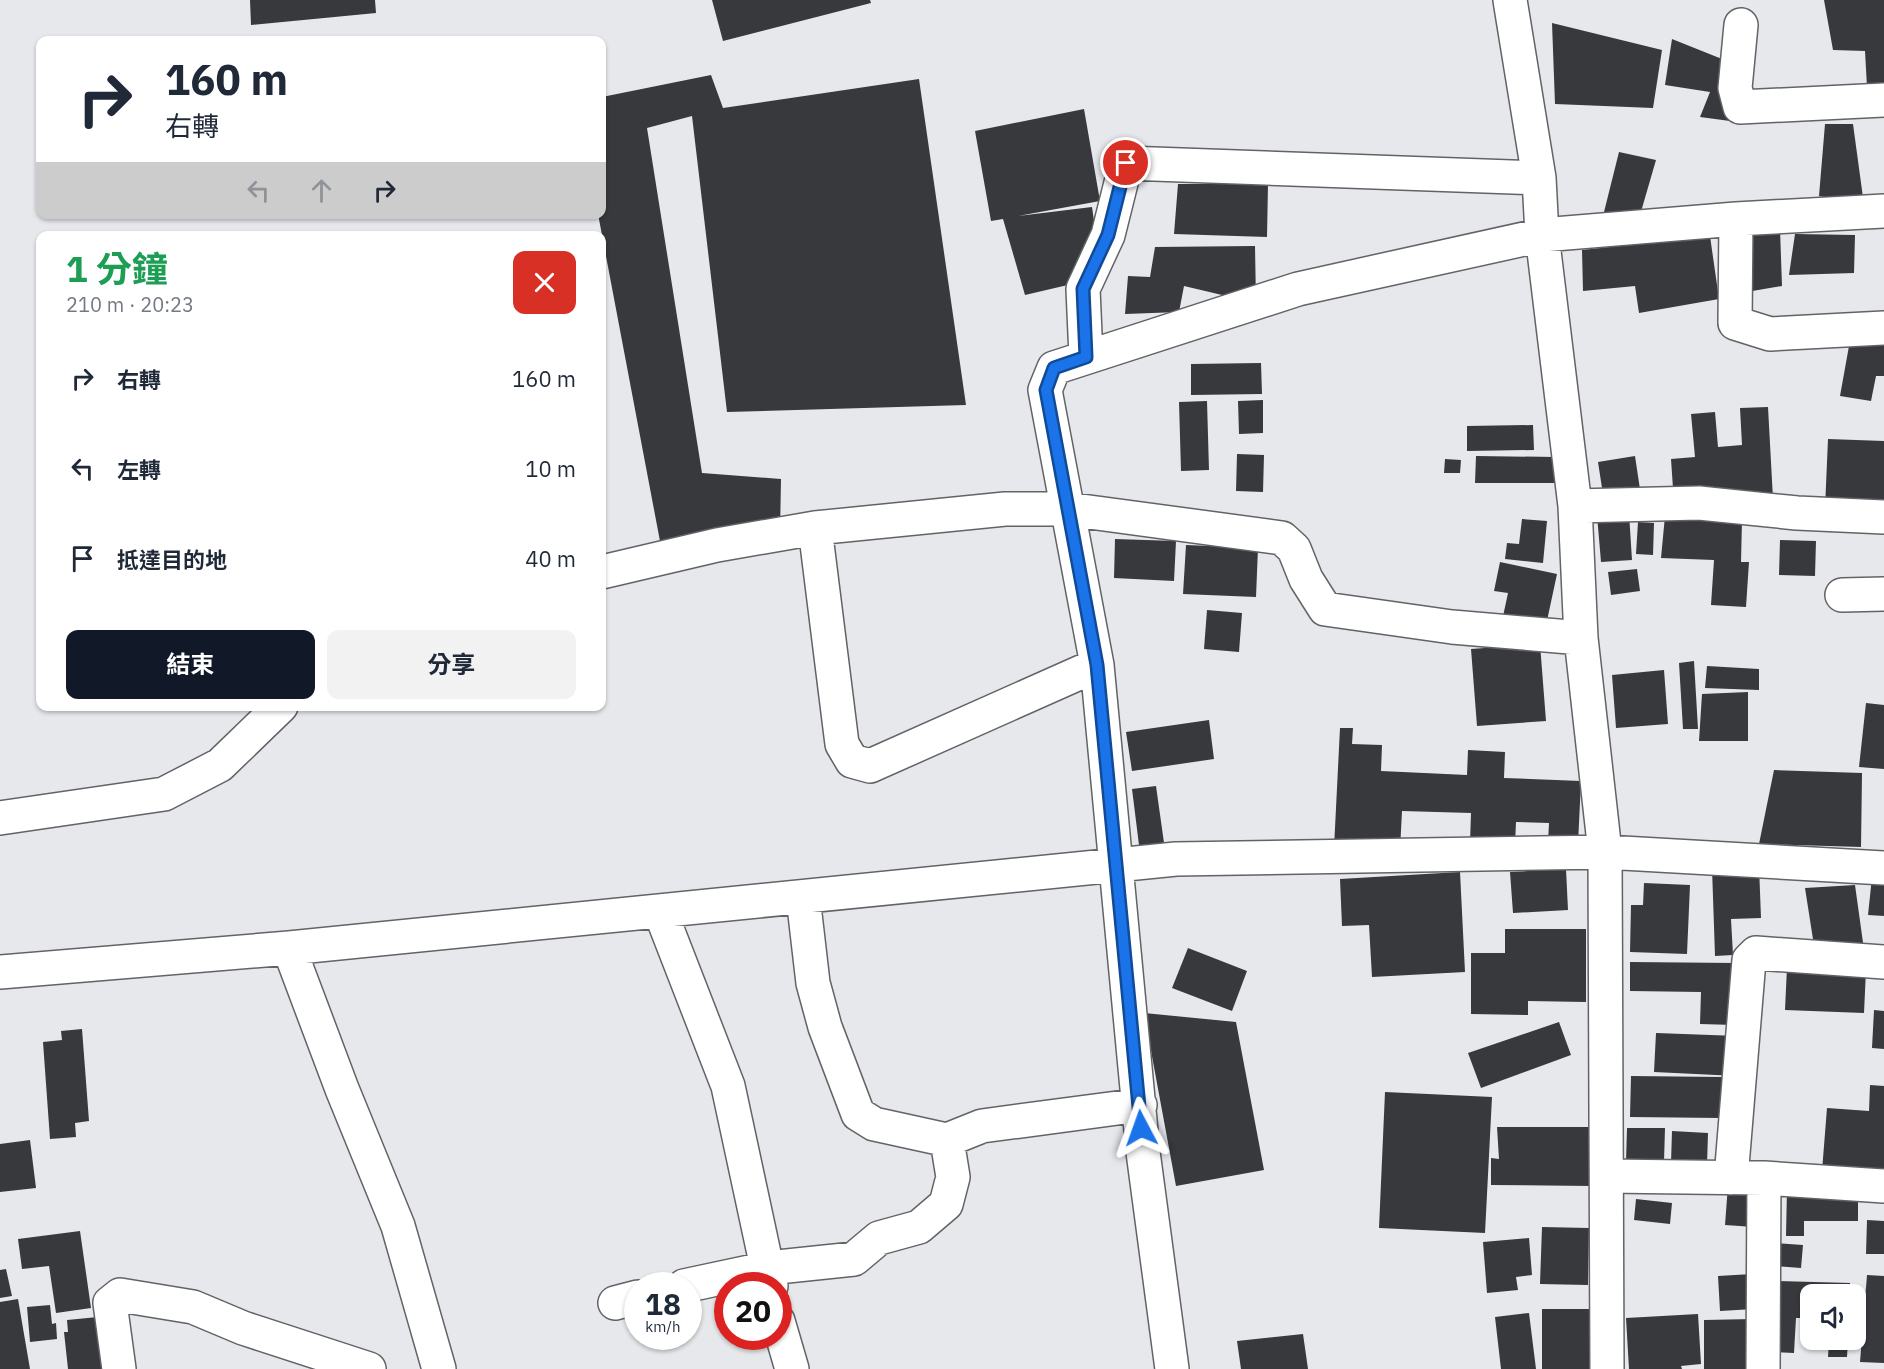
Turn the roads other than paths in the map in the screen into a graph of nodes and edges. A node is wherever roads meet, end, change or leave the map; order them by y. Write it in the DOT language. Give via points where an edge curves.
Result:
graph roads {
  1 [pos="1510,0"];
  2 [pos="1741,25"];
  3 [pos="1884,100"];
  4 [pos="1539,178"];
  5 [pos="1884,211"];
  6 [pos="1736,219"];
  7 [pos="1542,235"];
  8 [pos="1884,328"];
  9 [pos="1086,357"];
  10 [pos="1575,506"];
  11 [pos="1068,509"];
  12 [pos="1884,517"];
  13 [pos="815,528"];
  14 [pos="606,571"];
  15 [pos="1884,594"];
  16 [pos="1842,596"];
  17 [pos="1581,638"];
  18 [pos="1097,665"];
  19 [pos="276,711"];
  20 [pos="0,818"];
  21 [pos="1605,852"];
  22 [pos="1116,865"];
  23 [pos="1884,868"];
  24 [pos="804,897"];
  25 [pos="660,911"];
  26 [pos="289,948"];
  27 [pos="1884,962"];
  28 [pos="0,972"];
  29 [pos="1140,1105"];
  30 [pos="947,1140"];
  31 [pos="1607,1176"];
  32 [pos="1731,1178"];
  33 [pos="1764,1178"];
  34 [pos="1884,1186"];
  35 [pos="768,1272"];
  36 [pos="792,1272"];
  37 [pos="786,1350"];
  38 [pos="119,1369"];
  39 [pos="369,1369"];
  40 [pos="439,1369"];
  41 [pos="792,1369"];
  42 [pos="1172,1369"];
  43 [pos="1606,1369"];
  44 [pos="1763,1369"];
  1 -- 4 [label="street"];
  2 -- 3 [label="street" via="1735,88 1740,107"];
  4 -- 7 [label="street"];
  4 -- 9 [label="street" via="1126,163 1108,235 1083,289"];
  5 -- 6 [label="street"];
  6 -- 7 [label="street"];
  6 -- 8 [label="street" via="1735,323 1770,334"];
  7 -- 9 [label="street" via="1298,290"];
  7 -- 10 [label="street"];
  9 -- 11 [label="street" via="1054,368 1046,390"];
  10 -- 12 [label="street" via="1699,503"];
  10 -- 17 [label="street"];
  11 -- 13 [label="street" via="1005,509"];
  11 -- 17 [label="street" via="1282,538 1294,549 1306,579 1325,609 1452,627"];
  11 -- 18 [label="street"];
  13 -- 14 [label="street" via="717,545"];
  13 -- 18 [label="street" via="842,744 852,761 870,766"];
  15 -- 16 [label="street"];
  17 -- 21 [label="street"];
  18 -- 22 [label="street"];
  19 -- 20 [label="street" via="220,765 164,794"];
  21 -- 22 [label="street" via="1176,859"];
  21 -- 23 [label="street"];
  21 -- 31 [label="street"];
  22 -- 24 [label="street"];
  22 -- 29 [label="street"];
  24 -- 25 [label="street"];
  24 -- 30 [label="street" via="813,983 858,1114 874,1124"];
  25 -- 26 [label="street"];
  25 -- 35 [label="street" via="728,1086"];
  26 -- 28 [label="street"];
  26 -- 40 [label="street" via="398,1226"];
  27 -- 32 [label="street" via="1756,953 1749,960"];
  29 -- 30 [label="street" via="982,1126"];
  29 -- 42 [label="street"];
  30 -- 36 [label="street" via="953,1177 946,1204 919,1227 879,1238 854,1259"];
  31 -- 32 [label="street"];
  31 -- 43 [label="street"];
  32 -- 33 [label="street"];
  33 -- 34 [label="street"];
  33 -- 44 [label="street"];
  37 -- 41 [label="street"];
  38 -- 39 [label="street" via="110,1303 120,1295 193,1306 243,1328"];
}
